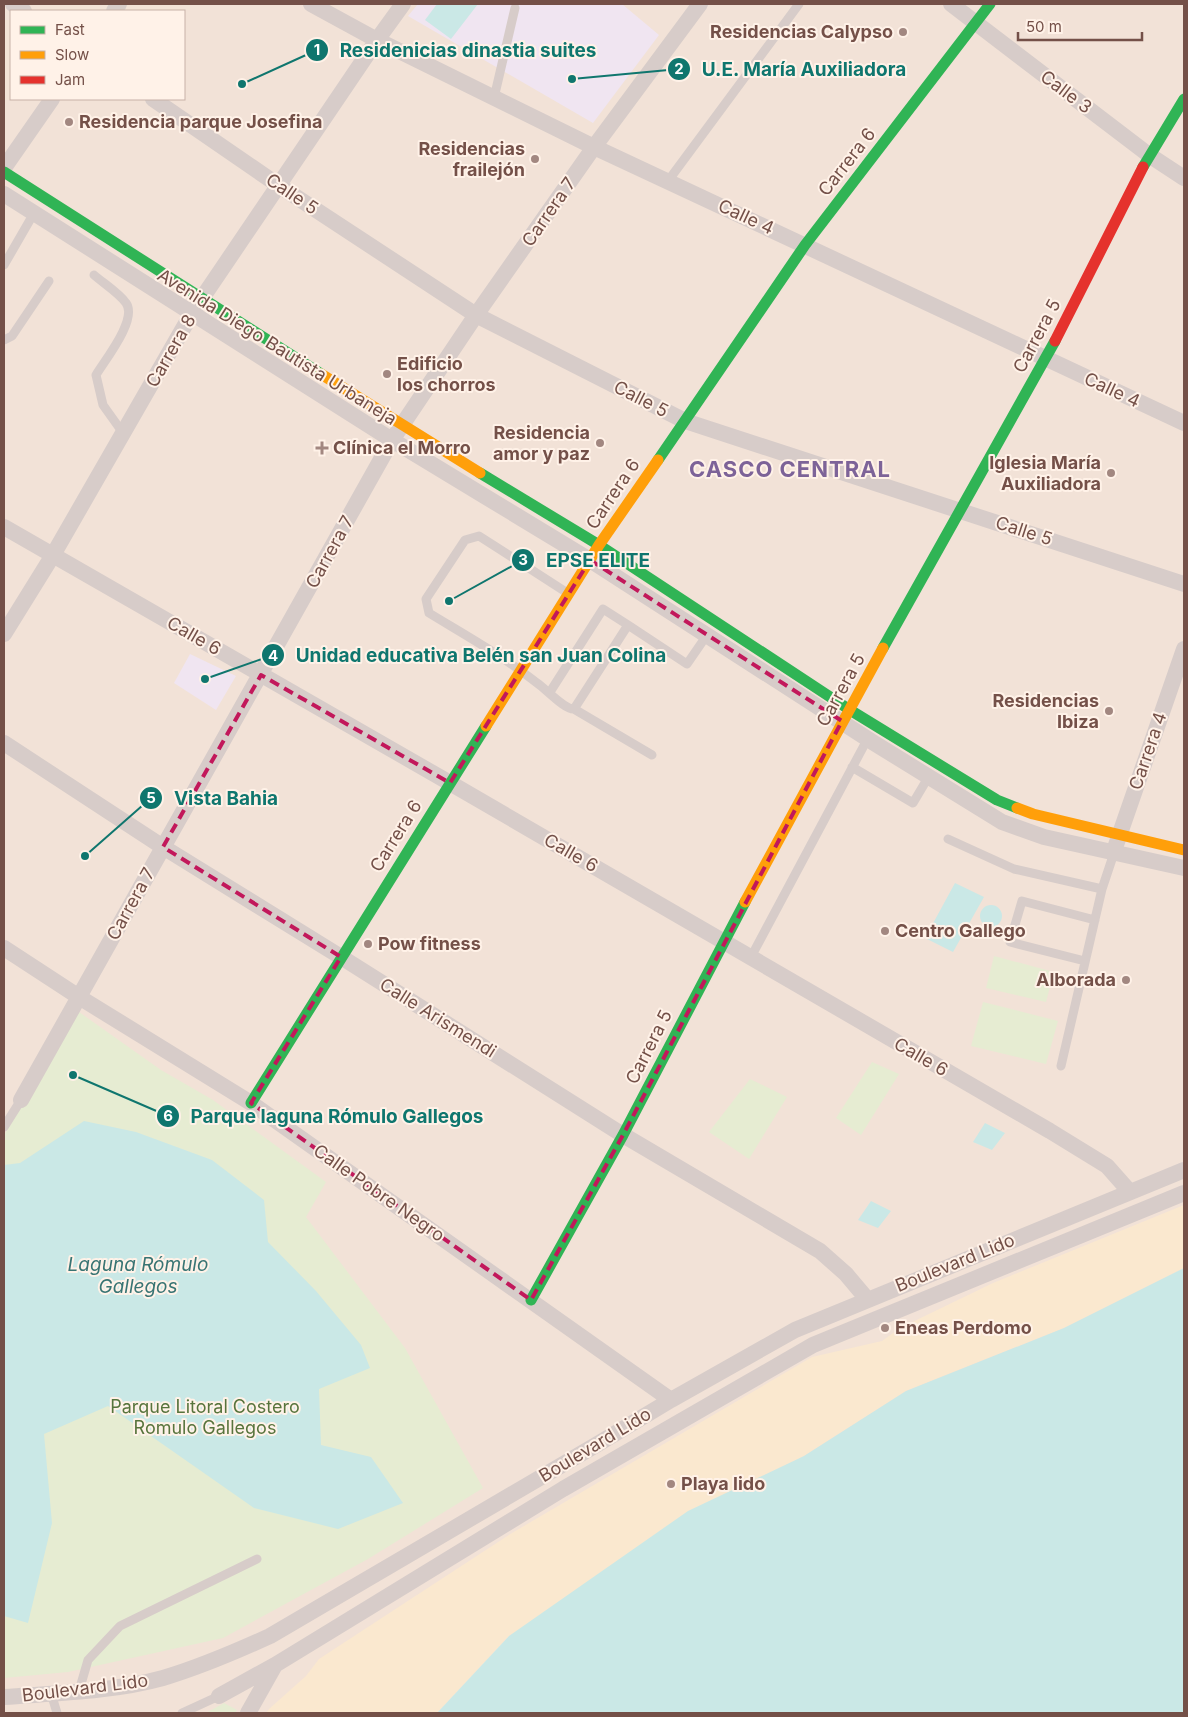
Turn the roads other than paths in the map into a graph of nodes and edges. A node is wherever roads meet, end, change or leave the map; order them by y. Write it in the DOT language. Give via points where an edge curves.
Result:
graph roads {
  1 [pos="311,4"];
  2 [pos="403,4"];
  3 [pos="700,4"];
  4 [pos="799,4"];
  5 [pos="951,4"];
  6 [pos="990,4"];
  7 [pos="515,8"];
  8 [pos="976,24"];
  9 [pos="377,40"];
  10 [pos="494,98"];
  11 [pos="1184,99"];
  12 [pos="51,100"];
  13 [pos="154,100"];
  14 [pos="594,147"];
  15 [pos="1149,155"];
  16 [pos="4,168"];
  17 [pos="4,172"];
  18 [pos="1184,178"];
  19 [pos="668,181"];
  20 [pos="278,185"];
  21 [pos="4,194"];
  22 [pos="34,213"];
  23 [pos="805,245"];
  24 [pos="4,265"];
  25 [pos="94,275"];
  26 [pos="49,281"];
  27 [pos="202,299"];
  28 [pos="192,313"];
  29 [pos="476,315"];
  30 [pos="4,340"];
  31 [pos="1046,359"];
  32 [pos="684,421"];
  33 [pos="1184,423"];
  34 [pos="402,426"];
  35 [pos="123,433"];
  36 [pos="392,440"];
  37 [pos="962,510"];
  38 [pos="4,526"];
  39 [pos="599,546"];
  40 [pos="53,555"];
  41 [pos="590,560"];
  42 [pos="1184,584"];
  43 [pos="569,594"];
  44 [pos="628,624"];
  45 [pos="4,634"];
  46 [pos="707,635"];
  47 [pos="1184,649"];
  48 [pos="521,670"];
  49 [pos="261,675"];
  50 [pos="550,692"];
  51 [pos="574,709"];
  52 [pos="846,716"];
  53 [pos="868,738"];
  54 [pos="4,743"];
  55 [pos="652,755"];
  56 [pos="852,767"];
  57 [pos="929,776"];
  58 [pos="450,783"];
  59 [pos="1119,835"];
  60 [pos="948,839"];
  61 [pos="163,847"];
  62 [pos="1184,850"];
  63 [pos="1114,853"];
  64 [pos="1184,868"];
  65 [pos="1102,889"];
  66 [pos="1095,920"];
  67 [pos="724,941"];
  68 [pos="4,948"];
  69 [pos="341,957"];
  70 [pos="751,957"];
  71 [pos="1085,961"];
  72 [pos="79,997"];
  73 [pos="1061,1066"];
  74 [pos="20,1100"];
  75 [pos="251,1103"];
  76 [pos="4,1127"];
  77 [pos="623,1135"];
  78 [pos="1184,1170"];
  79 [pos="1130,1192"];
  80 [pos="1184,1193"];
  81 [pos="867,1299"];
  82 [pos="531,1300"];
  83 [pos="670,1400"];
  84 [pos="257,1559"];
  85 [pos="275,1665"];
  86 [pos="79,1691"];
  87 [pos="51,1694"];
  88 [pos="219,1696"];
  89 [pos="4,1697"];
  90 [pos="57,1713"];
  91 [pos="182,1713"];
  92 [pos="248,1713"];
  1 -- 9 [label="street, Calle 4"];
  2 -- 9 [label="street, Carrera 8"];
  3 -- 14 [label="street, Carrera 7"];
  4 -- 19 [label="lane"];
  5 -- 8 [label="street, Calle 3"];
  6 -- 8 [label="street, Carrera 6"];
  7 -- 10 [label="lane"];
  8 -- 15 [label="street, Calle 3"];
  8 -- 23 [label="street, Carrera 6"];
  9 -- 10 [label="street, Calle 4"];
  9 -- 20 [label="street, Carrera 8"];
  10 -- 14 [label="street, Calle 4"];
  11 -- 15 [label="street, Carrera 5"];
  12 -- 16 [label="street"];
  13 -- 20 [label="street, Calle 5"];
  14 -- 19 [label="street, Calle 4"];
  14 -- 29 [label="street, Carrera 7"];
  15 -- 18 [label="street, Calle 3"];
  15 -- 31 [label="street, Carrera 5"];
  17 -- 27 [label="street, Avenida Diego Bautista Urbaneja"];
  19 -- 23 [label="street, Calle 4"];
  20 -- 27 [label="street, Carrera 8"];
  20 -- 29 [label="street, Calle 5"];
  21 -- 22 [label="street, Avenida Diego Bautista Urbaneja"];
  22 -- 24 [label="lane"];
  22 -- 28 [label="street, Avenida Diego Bautista Urbaneja"];
  23 -- 31 [label="street, Calle 4"];
  23 -- 32 [label="street, Carrera 6"];
  25 -- 35 [label="lane" via="126,303 130,311 128,324 96,374 103,405"];
  26 -- 30 [label="lane" via="12,336"];
  27 -- 28 [label="street, Carrera 8"];
  27 -- 34 [label="street, Avenida Diego Bautista Urbaneja"];
  28 -- 35 [label="street, Carrera 8"];
  28 -- 36 [label="street, Avenida Diego Bautista Urbaneja"];
  29 -- 32 [label="street, Calle 5"];
  29 -- 34 [label="street, Carrera 7"];
  31 -- 33 [label="street, Calle 4"];
  31 -- 37 [label="street, Carrera 5"];
  32 -- 37 [label="street, Calle 5"];
  32 -- 39 [label="street, Carrera 6"];
  34 -- 36 [label="street, Carrera 7"];
  34 -- 39 [label="street, Avenida Diego Bautista Urbaneja"];
  35 -- 40 [label="street, Carrera 8"];
  36 -- 41 [label="street, Avenida Diego Bautista Urbaneja"];
  36 -- 49 [label="street, Carrera 7"];
  37 -- 42 [label="street, Calle 5"];
  37 -- 52 [label="street, Carrera 5"];
  38 -- 40 [label="street, Calle 6"];
  39 -- 41 [label="street, Carrera 6"];
  39 -- 52 [label="street, Avenida Diego Bautista Urbaneja"];
  40 -- 45 [label="street, Carrera 8"];
  40 -- 49 [label="street, Calle 6"];
  41 -- 43 [label="street, Carrera 6"];
  41 -- 46 [label="street, Avenida Diego Bautista Urbaneja"];
  43 -- 48 [label="street, Carrera 6"];
  43 -- 48 [label="lane" via="478,536 465,540 426,599 429,613"];
  44 -- 46 [label="lane" via="686,664"];
  44 -- 50 [label="lane" via="603,609"];
  44 -- 51 [label="lane"];
  46 -- 52 [label="street, Avenida Diego Bautista Urbaneja"];
  47 -- 59 [label="street, Carrera 4"];
  48 -- 50 [label="lane"];
  48 -- 58 [label="street, Carrera 6"];
  49 -- 58 [label="street, Calle 6"];
  49 -- 61 [label="street, Carrera 7"];
  50 -- 51 [label="lane" via="567,708"];
  51 -- 55 [label="lane"];
  52 -- 53 [label="street, Avenida Diego Bautista Urbaneja"];
  52 -- 59 [label="street, Avenida Diego Bautista Urbaneja" via="998,800 1034,814"];
  52 -- 67 [label="street, Carrera 5"];
  53 -- 56 [label="lane"];
  53 -- 57 [label="street, Avenida Diego Bautista Urbaneja"];
  54 -- 61 [label="street, Calle Arismendi"];
  56 -- 57 [label="lane" via="913,803"];
  56 -- 70 [label="lane"];
  57 -- 63 [label="street, Avenida Diego Bautista Urbaneja" via="1002,822 1044,837"];
  58 -- 67 [label="street, Calle 6"];
  58 -- 69 [label="street, Carrera 6"];
  59 -- 62 [label="street, Avenida Diego Bautista Urbaneja"];
  59 -- 63 [label="street, Carrera 4"];
  60 -- 65 [label="lane" via="1014,869"];
  61 -- 69 [label="street, Calle Arismendi"];
  61 -- 72 [label="street, Carrera 7"];
  63 -- 64 [label="street, Avenida Diego Bautista Urbaneja"];
  63 -- 65 [label="lane"];
  65 -- 66 [label="lane"];
  66 -- 71 [label="lane"];
  66 -- 71 [label="lane" via="1022,901 1010,942"];
  67 -- 70 [label="street, Calle 6"];
  67 -- 77 [label="street, Carrera 5"];
  68 -- 72 [label="street, Calle Pobre Negro"];
  69 -- 75 [label="street, Carrera 6"];
  69 -- 77 [label="street, Calle Arismendi"];
  70 -- 79 [label="street, Calle 6" via="1107,1166"];
  71 -- 73 [label="lane"];
  72 -- 74 [label="street, Carrera 7"];
  72 -- 75 [label="street, Calle Pobre Negro"];
  74 -- 76 [label="lane, Carrera 7"];
  75 -- 82 [label="street, Calle Pobre Negro"];
  77 -- 81 [label="street, Calle Arismendi" via="820,1251"];
  77 -- 82 [label="street, Carrera 5"];
  78 -- 79 [label="street, Boulevard Lido"];
  79 -- 81 [label="street, Boulevard Lido"];
  80 -- 85 [label="street, Boulevard Lido" via="814,1345 563,1488"];
  81 -- 83 [label="street, Boulevard Lido" via="795,1330"];
  82 -- 83 [label="street, Calle Pobre Negro"];
  83 -- 86 [label="street, Boulevard Lido" via="270,1636 216,1661 162,1678"];
  84 -- 86 [label="lane" via="120,1626 88,1660"];
  85 -- 88 [label="street"];
  85 -- 92 [label="street, Boulevard Lido"];
  86 -- 87 [label="street, Boulevard Lido"];
  87 -- 89 [label="street, Boulevard Lido"];
  87 -- 90 [label="lane"];
  88 -- 91 [label="lane"];
}
